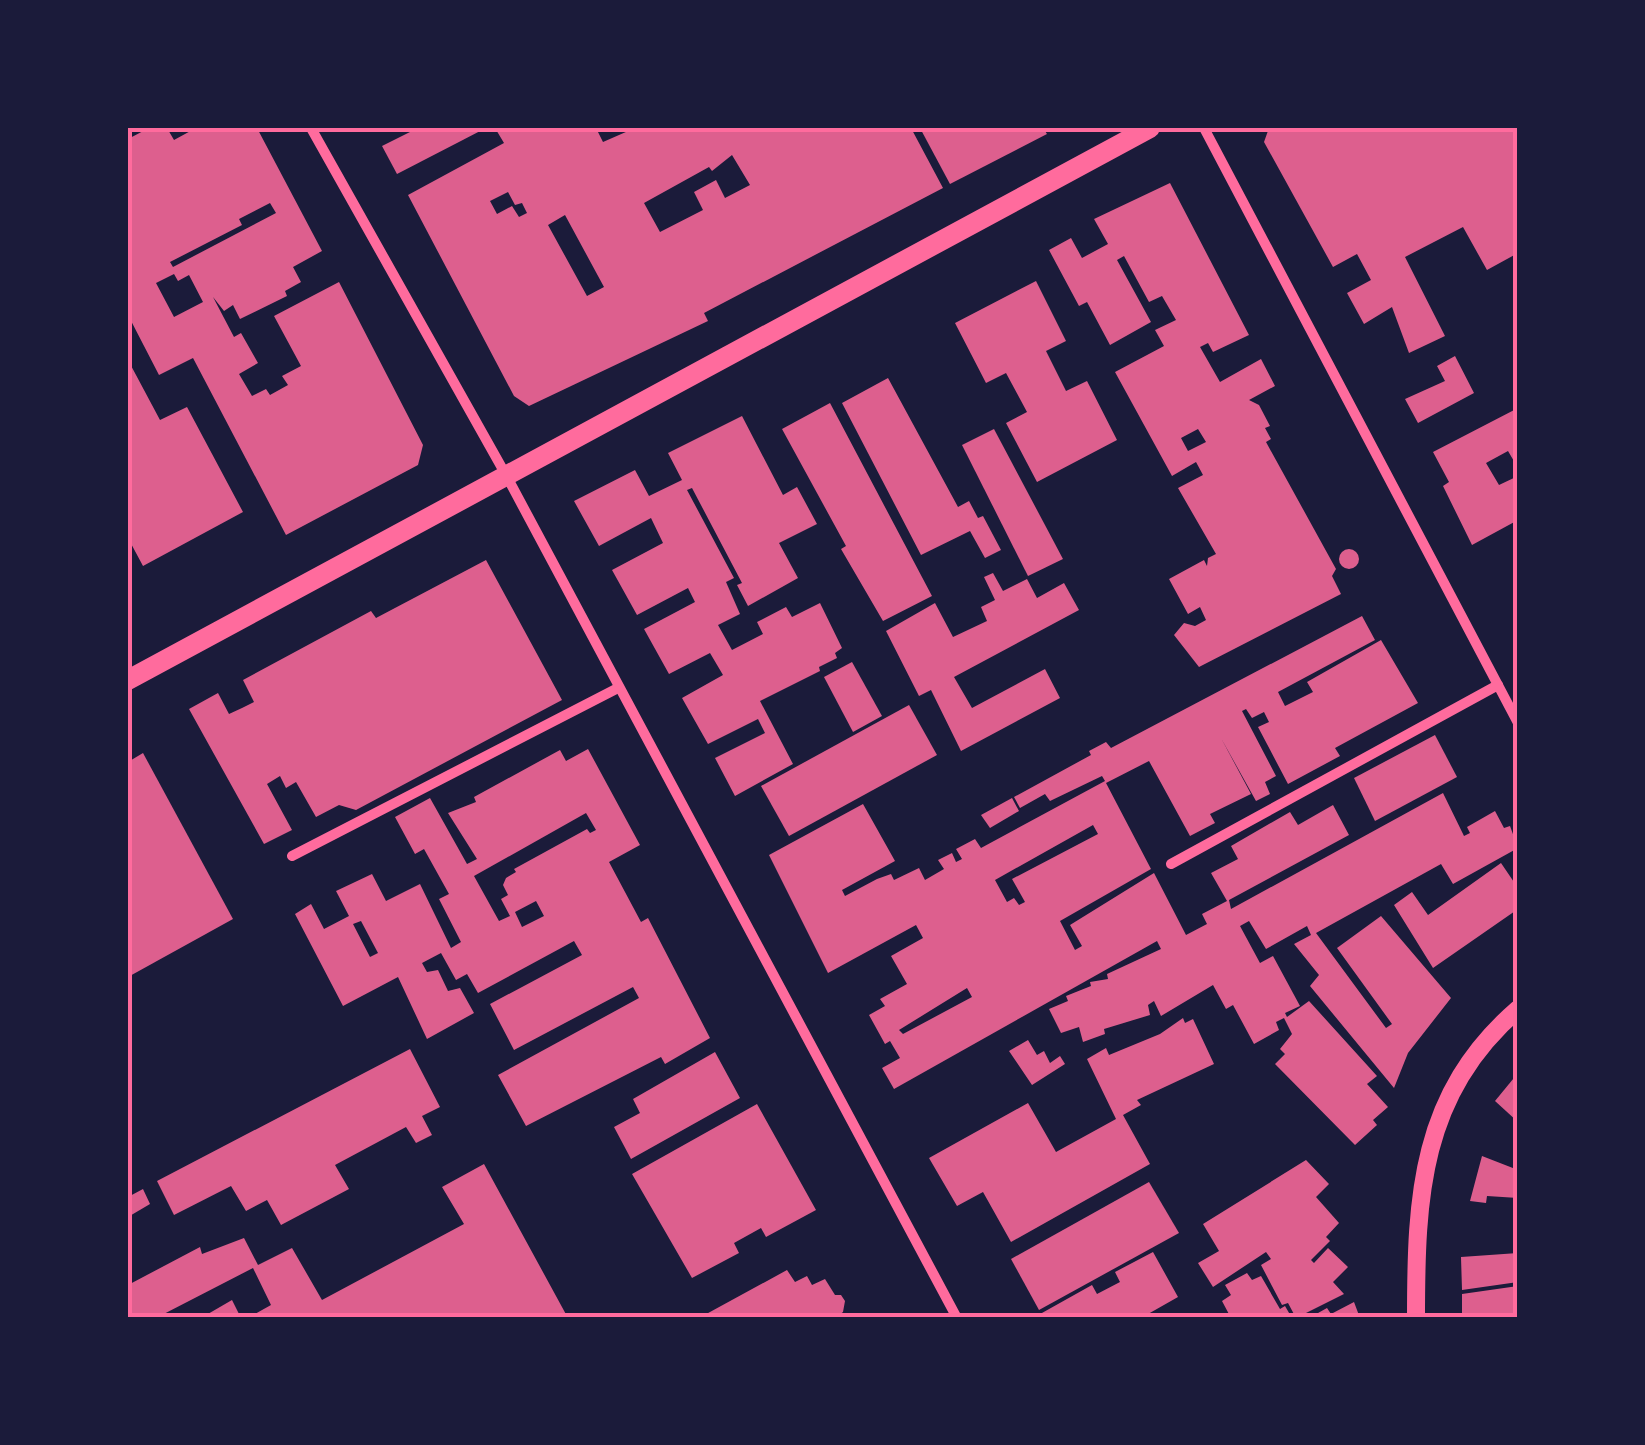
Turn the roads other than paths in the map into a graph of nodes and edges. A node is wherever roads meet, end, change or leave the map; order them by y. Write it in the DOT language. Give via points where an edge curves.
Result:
graph roads {
  1 [pos="311,128"];
  2 [pos="1150,128"];
  3 [pos="1204,128"];
  4 [pos="506,475"];
  5 [pos="128,680"];
  6 [pos="1498,685"];
  7 [pos="618,688"];
  8 [pos="1518,722"];
  9 [pos="292,856"];
  10 [pos="1171,864"];
  11 [pos="1518,1009"];
  12 [pos="957,1318"];
  13 [pos="1416,1318"];
  1 -- 4 [label="street"];
  2 -- 4 [label="main road"];
  3 -- 6 [label="street"];
  4 -- 5 [label="main road"];
  4 -- 7 [label="street"];
  6 -- 8 [label="street"];
  6 -- 10 [label="street"];
  7 -- 9 [label="street"];
  7 -- 12 [label="street"];
  11 -- 13 [label="street" via="1450,1088 1429,1143 1416,1223"];
}
